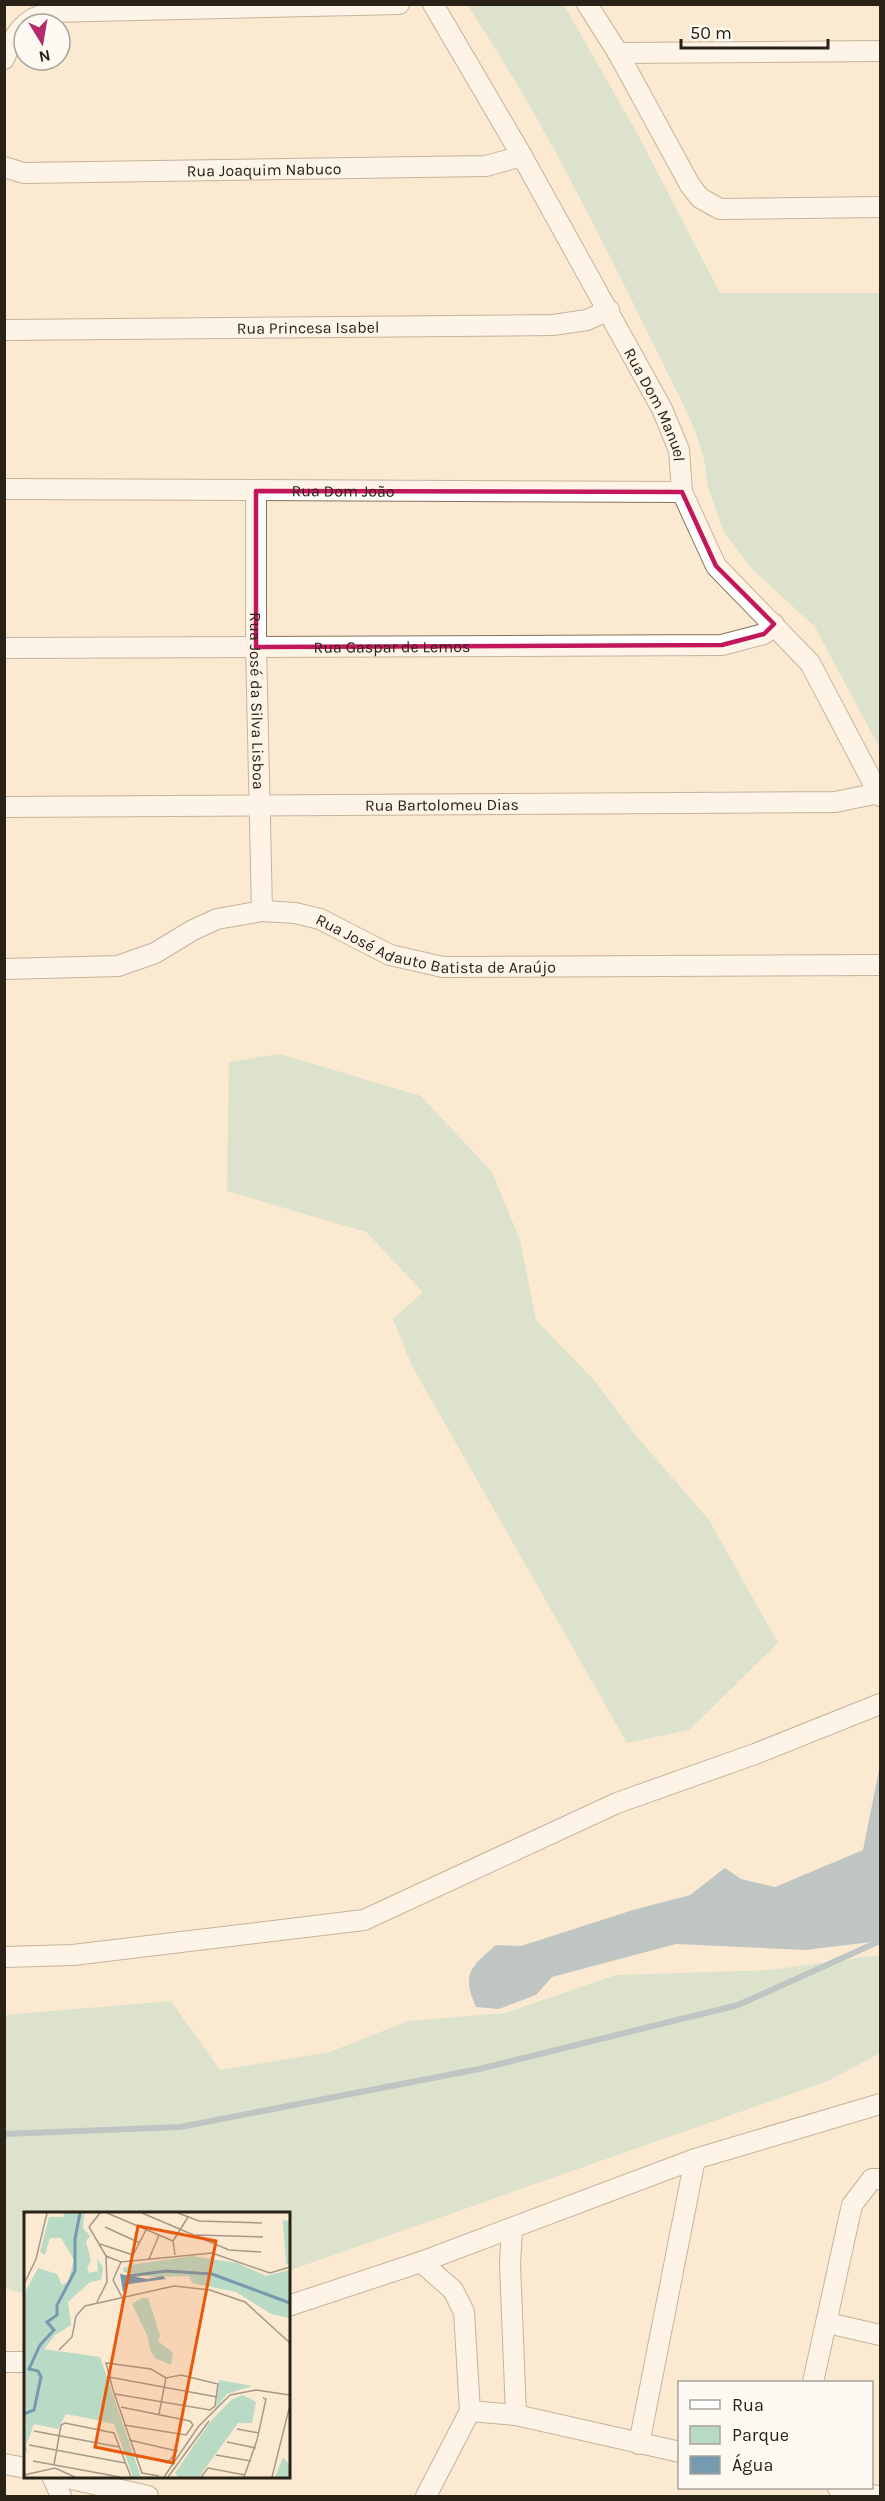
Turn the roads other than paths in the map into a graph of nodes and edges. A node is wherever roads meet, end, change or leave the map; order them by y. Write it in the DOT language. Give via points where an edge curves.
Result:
graph roads {
  1 [pos="399,4"];
  2 [pos="433,4"];
  3 [pos="587,4"];
  4 [pos="880,51"];
  5 [pos="618,53"];
  6 [pos="4,59"];
  7 [pos="522,156"];
  8 [pos="4,167"];
  9 [pos="880,207"];
  10 [pos="609,310"];
  11 [pos="4,330"];
  12 [pos="4,489"];
  13 [pos="256,491"];
  14 [pos="682,492"];
  15 [pos="774,624"];
  16 [pos="256,647"];
  17 [pos="4,648"];
  18 [pos="880,794"];
  19 [pos="258,805"];
  20 [pos="4,807"];
  21 [pos="262,911"];
  22 [pos="880,965"];
  23 [pos="4,969"];
  24 [pos="880,1704"];
  25 [pos="4,1957"];
  26 [pos="880,2104"];
  27 [pos="695,2159"];
  28 [pos="880,2179"];
  29 [pos="513,2228"];
  30 [pos="421,2262"];
  31 [pos="290,2305"];
  32 [pos="828,2323"];
  33 [pos="880,2335"];
  34 [pos="4,2362"];
  35 [pos="24,2362"];
  36 [pos="813,2381"];
  37 [pos="470,2411"];
  38 [pos="516,2415"];
  39 [pos="639,2444"];
  40 [pos="678,2452"];
  41 [pos="4,2464"];
  42 [pos="24,2469"];
  43 [pos="53,2477"];
  44 [pos="67,2477"];
  45 [pos="847,2489"];
  46 [pos="61,2496"];
  47 [pos="148,2496"];
  48 [pos="426,2496"];
  49 [pos="878,2496"];
  1 -- 6 [label="street" via="51,12 29,20 13,37"];
  2 -- 7 [label="street, Rua Dom Manuel"];
  3 -- 5 [label="street"];
  4 -- 5 [label="street"];
  5 -- 9 [label="street" via="700,198 720,208"];
  7 -- 8 [label="street, Rua Joaquim Nabuco" via="486,166 24,173"];
  7 -- 10 [label="street, Rua Dom Manuel"];
  10 -- 11 [label="street, Rua Princesa Isabel" via="587,320 553,325"];
  10 -- 14 [label="street, Rua Dom Manuel" via="679,450"];
  12 -- 13 [label="street, Rua Dom João"];
  13 -- 14 [label="street, Rua Dom João"];
  13 -- 16 [label="street, Rua José da Silva Lisboa"];
  14 -- 15 [label="street, Rua Dom Manuel" via="716,566"];
  15 -- 16 [label="street, Rua Gaspar de Lemos" via="764,634 722,645"];
  15 -- 18 [label="street, Rua Dom Manuel" via="810,663"];
  16 -- 17 [label="street, Rua Gaspar de Lemos"];
  16 -- 19 [label="street, Rua José da Silva Lisboa"];
  18 -- 19 [label="street, Rua Bartolomeu Dias" via="835,802"];
  19 -- 20 [label="street, Rua Bartolomeu Dias"];
  19 -- 21 [label="street, Rua José da Silva Lisboa"];
  21 -- 22 [label="street, Rua José Adauto Batista de Araújo" via="320,919 390,955 442,967"];
  21 -- 23 [label="street, Rua José Adauto Batista de Araújo" via="217,919 155,953 118,966"];
  24 -- 25 [label="street" via="617,1803 364,1920 73,1955"];
  26 -- 27 [label="street"];
  27 -- 29 [label="street"];
  27 -- 39 [label="street"];
  28 -- 32 [label="street" via="872,2179 852,2205"];
  29 -- 30 [label="street"];
  29 -- 38 [label="street" via="510,2264"];
  30 -- 31 [label="street"];
  30 -- 37 [label="street" via="453,2290 464,2312"];
  32 -- 33 [label="street"];
  32 -- 36 [label="street"];
  34 -- 35 [label="street"];
  37 -- 38 [label="street"];
  37 -- 48 [label="street"];
  38 -- 39 [label="street"];
  39 -- 40 [label="street"];
  41 -- 42 [label="street"];
  43 -- 46 [label="street"];
  44 -- 47 [label="street"];
  45 -- 49 [label="street"];
}
